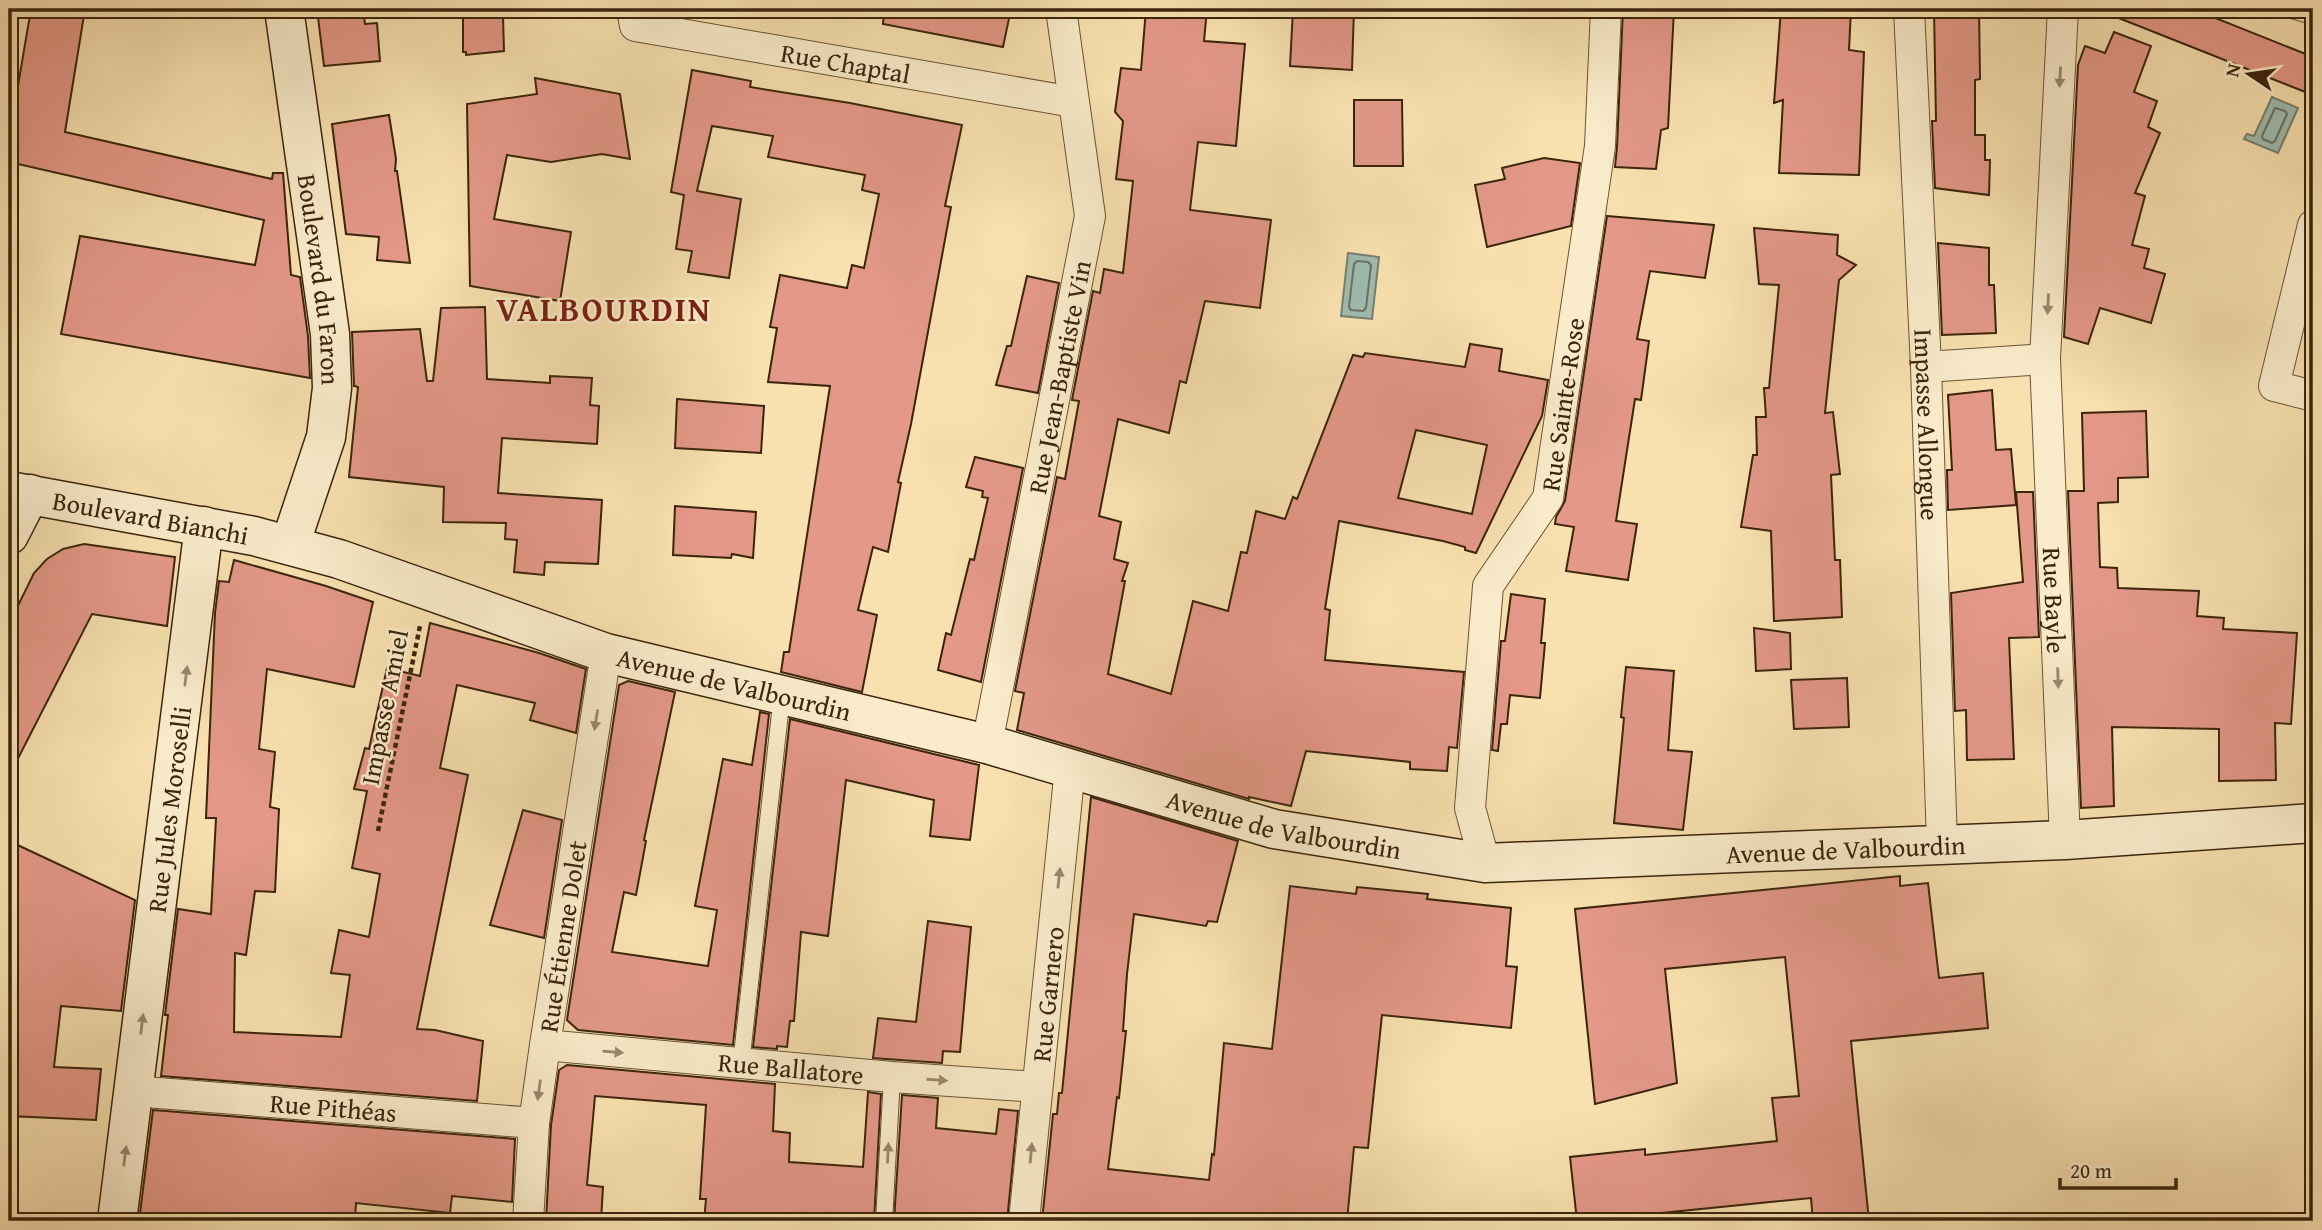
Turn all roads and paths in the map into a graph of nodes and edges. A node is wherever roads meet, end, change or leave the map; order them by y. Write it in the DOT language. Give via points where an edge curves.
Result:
graph roads {
  1 [pos="284,9"];
  2 [pos="632,9"];
  3 [pos="1060,9"];
  4 [pos="1606,9"];
  5 [pos="1909,9"];
  6 [pos="2063,9"];
  7 [pos="2288,9"];
  8 [pos="2313,16"];
  9 [pos="1073,102"];
  10 [pos="2313,225"];
  11 [pos="2045,359"];
  12 [pos="1926,367"];
  13 [pos="2313,396"];
  14 [pos="19,492"];
  15 [pos="204,526"];
  16 [pos="9,535"];
  17 [pos="290,545"];
  18 [pos="427,591"];
  19 [pos="606,653"];
  20 [pos="782,695"];
  21 [pos="987,744"];
  22 [pos="1070,768"];
  23 [pos="2313,823"];
  24 [pos="378,831"];
  25 [pos="2064,840"];
  26 [pos="1941,843"];
  27 [pos="1485,863"];
  28 [pos="545,1045"];
  29 [pos="741,1064"];
  30 [pos="892,1077"];
  31 [pos="1037,1087"];
  32 [pos="134,1091"];
  33 [pos="534,1123"];
  34 [pos="117,1221"];
  35 [pos="528,1221"];
  36 [pos="884,1221"];
  37 [pos="1024,1221"];
  1 -- 17 [label="street, Boulevard du Faron" via="330,334 331,388 326,437"];
  2 -- 9 [label="street, Rue Chaptal" via="635,26"];
  3 -- 9 [label="street, Rue Jean-Baptiste Vin"];
  4 -- 27 [label="street, Rue Sainte-Rose" via="1600,146 1548,498 1488,586 1470,808"];
  5 -- 12 [label="street, Impasse Allongue"];
  6 -- 11 [label="street, Rue Bayle, one-way"];
  7 -- 8 [label="lane"];
  9 -- 21 [label="street, Rue Jean-Baptiste Vin" via="1090,216"];
  10 -- 13 [label="street" via="2274,386"];
  11 -- 12 [label="street"];
  11 -- 25 [label="street, Rue Bayle, one-way"];
  12 -- 26 [label="street, Impasse Allongue"];
  14 -- 15 [label="street, Boulevard Bianchi"];
  14 -- 16 [label="street"];
  15 -- 17 [label="street, Boulevard Bianchi"];
  32 -- 15 [label="street, Rue Jules Moroselli, one-way"];
  17 -- 18 [label="street, Avenue de Valbourdin"];
  18 -- 19 [label="street, Avenue de Valbourdin"];
  18 -- 24 [label="path, Impasse Amiel"];
  19 -- 20 [label="street, Avenue de Valbourdin"];
  19 -- 28 [label="street, Rue Étienne Dolet, one-way"];
  20 -- 21 [label="street, Avenue de Valbourdin"];
  20 -- 29 [label="lane"];
  21 -- 22 [label="street, Avenue de Valbourdin"];
  22 -- 27 [label="street, Avenue de Valbourdin" via="1274,829"];
  31 -- 22 [label="street, Rue Garnero, one-way"];
  23 -- 25 [label="street, Avenue de Valbourdin"];
  25 -- 26 [label="street, Avenue de Valbourdin"];
  26 -- 27 [label="street, Avenue de Valbourdin"];
  28 -- 29 [label="street, Rue Ballatore, one-way"];
  28 -- 33 [label="street, Rue Étienne Dolet, one-way"];
  29 -- 30 [label="street, Rue Ballatore"];
  30 -- 31 [label="street, Rue Ballatore, one-way"];
  36 -- 30 [label="lane, one-way"];
  37 -- 31 [label="street, Rue Garnero, one-way"];
  32 -- 33 [label="street, Rue Pithéas"];
  34 -- 32 [label="street, Rue Jules Moroselli, one-way"];
  33 -- 35 [label="street, Rue Étienne Dolet"];
}
